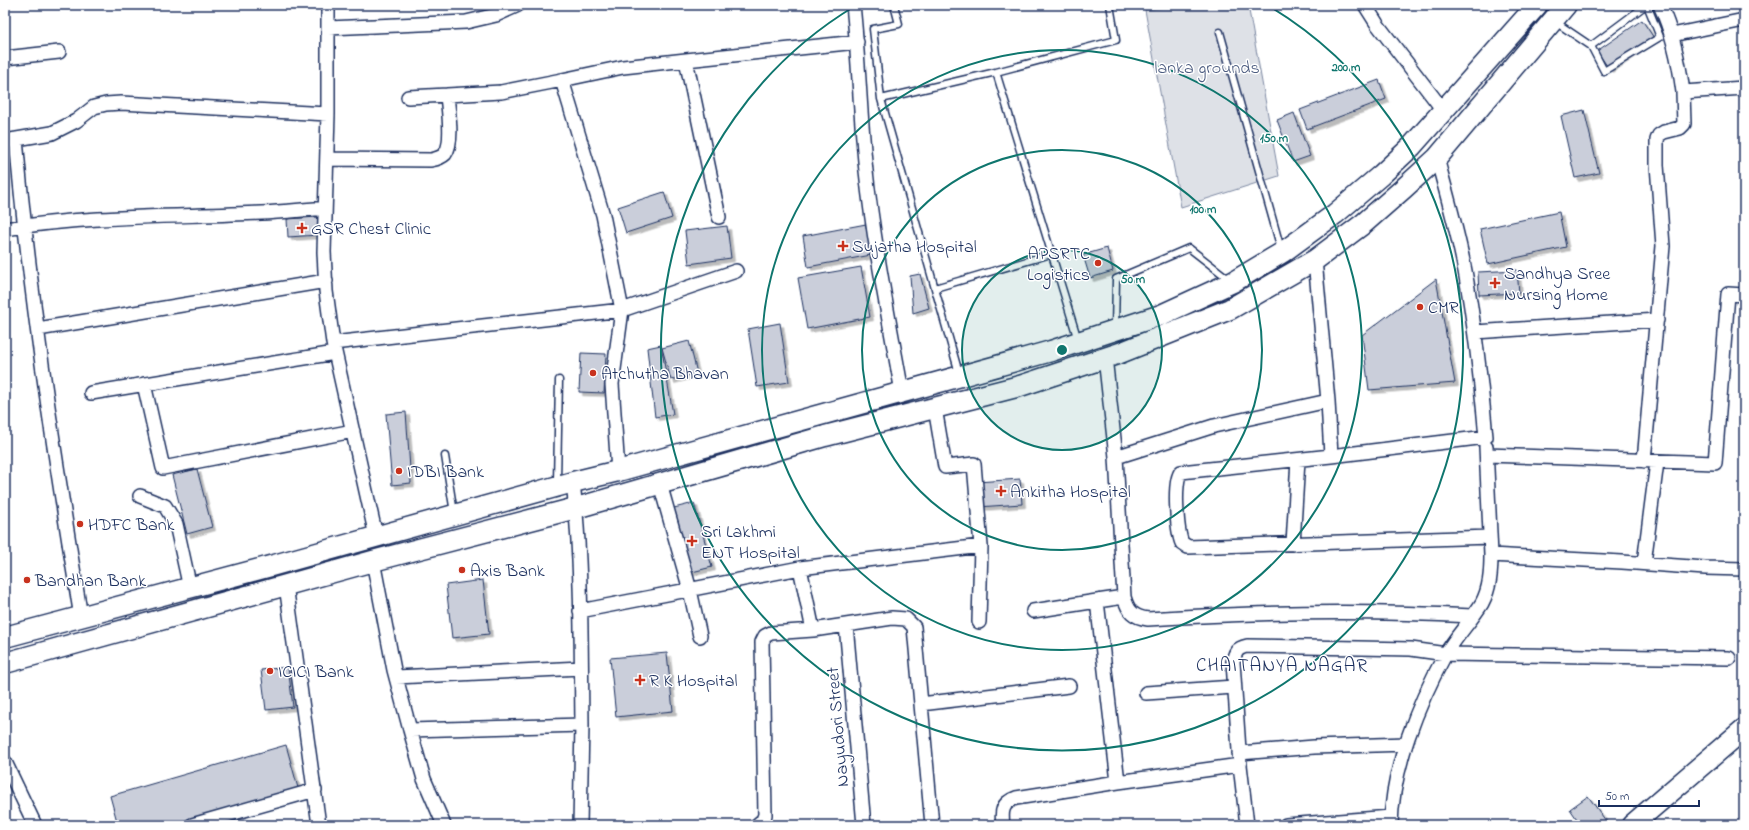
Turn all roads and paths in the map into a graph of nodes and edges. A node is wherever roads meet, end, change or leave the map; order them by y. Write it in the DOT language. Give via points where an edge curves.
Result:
graph roads {
  1 [pos="328,5"];
  2 [pos="518,5"];
  3 [pos="853,5"];
  4 [pos="894,5"];
  5 [pos="1110,5"];
  6 [pos="1365,5"];
  7 [pos="1537,5"];
  8 [pos="1566,5"];
  9 [pos="1647,5"];
  10 [pos="1660,5"];
  11 [pos="1553,20"];
  12 [pos="1744,20"];
  13 [pos="328,28"];
  14 [pos="1220,32"];
  15 [pos="1672,36"];
  16 [pos="857,42"];
  17 [pos="1591,46"];
  18 [pos="59,52"];
  19 [pos="5,58"];
  20 [pos="686,60"];
  21 [pos="996,72"];
  22 [pos="562,80"];
  23 [pos="1744,88"];
  24 [pos="1683,92"];
  25 [pos="447,95"];
  26 [pos="408,97"];
  27 [pos="881,99"];
  28 [pos="1443,110"];
  29 [pos="328,114"];
  30 [pos="11,140"];
  31 [pos="1437,158"];
  32 [pos="326,159"];
  33 [pos="325,208"];
  34 [pos="719,217"];
  35 [pos="24,226"];
  36 [pos="5,229"];
  37 [pos="1282,252"];
  38 [pos="1051,254"];
  39 [pos="1315,260"];
  40 [pos="736,271"];
  41 [pos="326,282"];
  42 [pos="1232,282"];
  43 [pos="935,288"];
  44 [pos="1744,295"];
  45 [pos="622,310"];
  46 [pos="1657,320"];
  47 [pos="38,329"];
  48 [pos="1114,331"];
  49 [pos="1475,332"];
  50 [pos="1078,342"];
  51 [pos="334,348"];
  52 [pos="1105,357"];
  53 [pos="960,376"];
  54 [pos="559,380"];
  55 [pos="144,384"];
  56 [pos="902,392"];
  57 [pos="91,393"];
  58 [pos="1328,401"];
  59 [pos="936,408"];
  60 [pos="353,431"];
  61 [pos="1486,438"];
  62 [pos="1487,455"];
  63 [pos="445,456"];
  64 [pos="1331,456"];
  65 [pos="1116,457"];
  66 [pos="1298,460"];
  67 [pos="1650,461"];
  68 [pos="618,471"];
  69 [pos="565,484"];
  70 [pos="660,484"];
  71 [pos="140,496"];
  72 [pos="576,508"];
  73 [pos="454,514"];
  74 [pos="376,536"];
  75 [pos="1490,537"];
  76 [pos="1293,544"];
  77 [pos="981,546"];
  78 [pos="1491,555"];
  79 [pos="373,561"];
  80 [pos="1644,563"];
  81 [pos="800,568"];
  82 [pos="1744,569"];
  83 [pos="286,585"];
  84 [pos="190,588"];
  85 [pos="690,590"];
  86 [pos="1124,597"];
  87 [pos="1097,601"];
  88 [pos="580,611"];
  89 [pos="1033,611"];
  90 [pos="1472,616"];
  91 [pos="81,617"];
  92 [pos="979,622"];
  93 [pos="846,625"];
  94 [pos="813,630"];
  95 [pos="700,636"];
  96 [pos="5,637"];
  97 [pos="1446,654"];
  98 [pos="1729,658"];
  99 [pos="5,663"];
  100 [pos="581,668"];
  101 [pos="396,678"];
  102 [pos="1069,686"];
  103 [pos="1234,687"];
  104 [pos="1146,694"];
  105 [pos="921,704"];
  106 [pos="582,724"];
  107 [pos="1744,729"];
  108 [pos="410,730"];
  109 [pos="1406,744"];
  110 [pos="1240,759"];
  111 [pos="5,762"];
  112 [pos="1118,782"];
  113 [pos="315,790"];
  114 [pos="1391,821"];
  115 [pos="36,825"];
  116 [pos="192,825"];
  117 [pos="319,825"];
  118 [pos="444,825"];
  119 [pos="580,825"];
  120 [pos="757,825"];
  121 [pos="864,825"];
  122 [pos="932,825"];
  123 [pos="1003,825"];
  124 [pos="1247,825"];
  125 [pos="1286,825"];
  126 [pos="1632,825"];
  1 -- 13 [label="street"];
  2 -- 13 [label="street" via="496,15 466,22"];
  3 -- 16 [label="street"];
  4 -- 27 [label="lane" via="899,24 873,29"];
  5 -- 21 [label="lane" via="1116,40"];
  6 -- 28 [label="street"];
  7 -- 28 [label="main road"];
  8 -- 11 [label="main road"];
  9 -- 17 [label="lane"];
  9 -- 17 [label="lane" via="1660,37 1604,71"];
  10 -- 15 [label="street"];
  11 -- 17 [label="lane"];
  11 -- 31 [label="main road"];
  12 -- 15 [label="street"];
  13 -- 29 [label="street"];
  14 -- 37 [label="lane"];
  15 -- 24 [label="street"];
  16 -- 20 [label="street"];
  16 -- 56 [label="street" via="861,121 873,230"];
  18 -- 19 [label="street"];
  20 -- 22 [label="street" via="623,67"];
  20 -- 34 [label="street"];
  21 -- 27 [label="lane"];
  21 -- 38 [label="lane"];
  22 -- 25 [label="street" via="501,92"];
  22 -- 45 [label="street" via="603,215"];
  23 -- 24 [label="street"];
  24 -- 46 [label="street" via="1684,124 1680,128 1664,132 1657,140 1663,246"];
  25 -- 26 [label="street"];
  25 -- 32 [label="street" via="449,146 445,154 439,158"];
  27 -- 43 [label="lane"];
  28 -- 37 [label="main road" via="1411,147 1381,175 1335,214"];
  29 -- 30 [label="street" via="106,104 94,107 65,128 52,133"];
  29 -- 32 [label="street"];
  30 -- 35 [label="street"];
  31 -- 39 [label="main road" via="1363,224"];
  31 -- 49 [label="street" via="1465,269"];
  32 -- 33 [label="street"];
  33 -- 35 [label="street" via="263,213 143,216"];
  33 -- 41 [label="street"];
  35 -- 36 [label="street"];
  35 -- 47 [label="street"];
  37 -- 42 [label="main road"];
  38 -- 43 [label="lane"];
  38 -- 50 [label="lane"];
  39 -- 52 [label="main road" via="1230,309"];
  39 -- 58 [label="street"];
  40 -- 45 [label="street"];
  41 -- 47 [label="street"];
  41 -- 51 [label="street"];
  42 -- 48 [label="main road" via="1161,316"];
  42 -- 48 [label="lane" via="1189,248 1116,279"];
  43 -- 53 [label="lane"];
  44 -- 67 [label="street" via="1728,294 1716,463"];
  45 -- 51 [label="street"];
  45 -- 68 [label="street" via="612,384"];
  46 -- 49 [label="street"];
  46 -- 67 [label="street"];
  47 -- 91 [label="street" via="59,486"];
  48 -- 50 [label="main road"];
  49 -- 61 [label="street"];
  50 -- 53 [label="main road"];
  51 -- 55 [label="street"];
  51 -- 60 [label="street"];
  52 -- 59 [label="main road" via="1020,386"];
  52 -- 65 [label="street"];
  53 -- 56 [label="main road"];
  54 -- 69 [label="lane"];
  55 -- 57 [label="street"];
  55 -- 60 [label="street" via="163,468"];
  56 -- 68 [label="main road"];
  58 -- 64 [label="street"];
  58 -- 65 [label="street" via="1214,426"];
  59 -- 70 [label="main road" via="825,436"];
  59 -- 77 [label="street" via="945,468 974,464"];
  60 -- 74 [label="street"];
  61 -- 62 [label="street"];
  61 -- 64 [label="street"];
  62 -- 67 [label="street"];
  62 -- 75 [label="street"];
  63 -- 73 [label="lane"];
  64 -- 66 [label="street"];
  65 -- 86 [label="street"];
  66 -- 76 [label="street"];
  66 -- 76 [label="street" via="1185,470 1179,474 1177,484 1180,534 1184,546"];
  67 -- 80 [label="street"];
  68 -- 69 [label="main road"];
  69 -- 72 [label="street"];
  69 -- 73 [label="main road"];
  70 -- 72 [label="main road"];
  70 -- 85 [label="street"];
  71 -- 84 [label="street" via="165,506 176,524"];
  72 -- 79 [label="main road"];
  72 -- 88 [label="street"];
  73 -- 74 [label="main road"];
  74 -- 84 [label="main road"];
  75 -- 76 [label="street"];
  75 -- 78 [label="street"];
  77 -- 81 [label="street"];
  77 -- 92 [label="street"];
  78 -- 80 [label="street"];
  78 -- 90 [label="street" via="1487,590"];
  79 -- 83 [label="main road"];
  79 -- 101 [label="street"];
  80 -- 82 [label="street"];
  81 -- 85 [label="street"];
  81 -- 94 [label="street"];
  83 -- 99 [label="main road"];
  83 -- 113 [label="street"];
  84 -- 91 [label="main road"];
  85 -- 88 [label="street"];
  85 -- 95 [label="street"];
  86 -- 87 [label="street"];
  86 -- 90 [label="street" via="1132,614 1148,619 1296,612"];
  87 -- 89 [label="street"];
  87 -- 112 [label="street"];
  88 -- 100 [label="street"];
  90 -- 97 [label="street"];
  91 -- 96 [label="main road"];
  93 -- 94 [label="street"];
  93 -- 105 [label="street" via="892,618 911,622 915,632"];
  93 -- 121 [label="street, Nayudori Street"];
  94 -- 120 [label="street" via="771,633 762,642 765,815"];
  97 -- 98 [label="street"];
  97 -- 103 [label="street" via="1411,649 1247,646 1237,650 1234,656"];
  97 -- 109 [label="street" via="1413,722"];
  100 -- 101 [label="street"];
  100 -- 106 [label="street"];
  101 -- 108 [label="street"];
  102 -- 105 [label="street"];
  103 -- 104 [label="street"];
  103 -- 110 [label="street"];
  105 -- 122 [label="street"];
  106 -- 108 [label="street"];
  106 -- 119 [label="street"];
  107 -- 126 [label="main road"];
  108 -- 118 [label="street" via="424,779"];
  109 -- 110 [label="street" via="1314,746"];
  109 -- 114 [label="street"];
  110 -- 112 [label="street"];
  110 -- 124 [label="street"];
  111 -- 115 [label="street"];
  112 -- 123 [label="street" via="1016,798 1005,803 1002,810"];
  113 -- 116 [label="street"];
  113 -- 117 [label="street"];
  114 -- 125 [label="street"];
}
